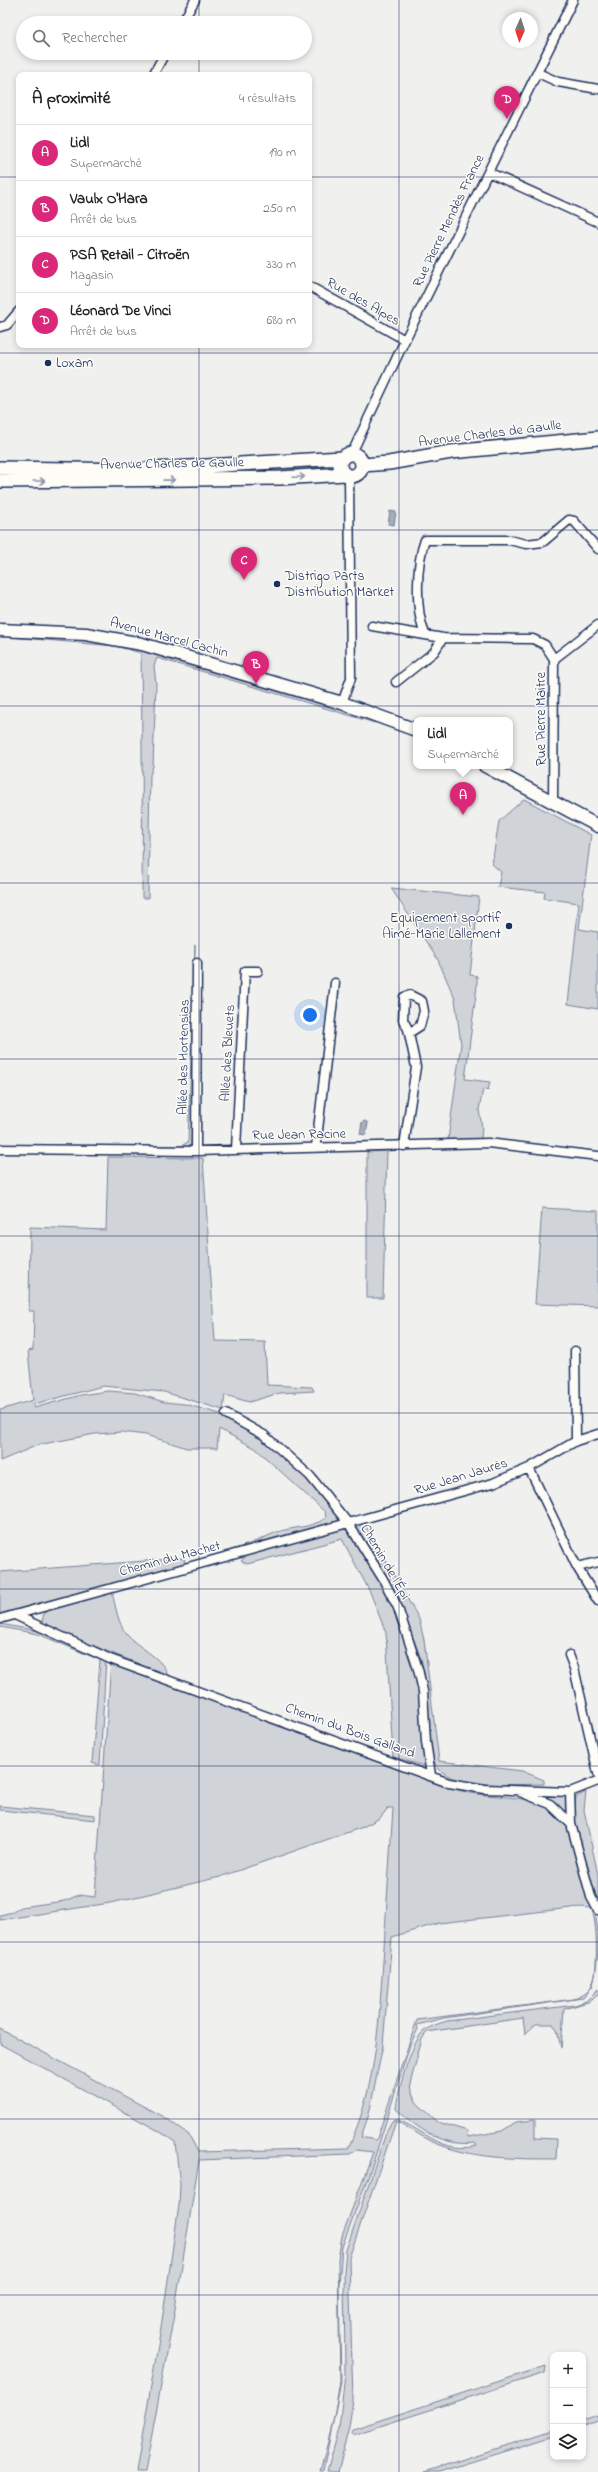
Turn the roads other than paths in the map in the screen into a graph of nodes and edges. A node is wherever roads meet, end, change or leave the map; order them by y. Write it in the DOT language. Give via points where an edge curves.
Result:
graph roads {
  1 [pos="195,0"];
  2 [pos="573,0"];
  3 [pos="186,16"];
  4 [pos="161,60"];
  5 [pos="155,72"];
  6 [pos="538,73"];
  7 [pos="598,89"];
  8 [pos="488,172"];
  9 [pos="598,222"];
  10 [pos="312,288"];
  11 [pos="16,316"];
  12 [pos="0,327"];
  13 [pos="405,340"];
  14 [pos="598,438"];
  15 [pos="347,457"];
  16 [pos="362,466"];
  17 [pos="0,468"];
  18 [pos="347,475"];
  19 [pos="0,481"];
  20 [pos="598,549"];
  21 [pos="598,625"];
  22 [pos="372,626"];
  23 [pos="0,630"];
  24 [pos="425,634"];
  25 [pos="443,638"];
  26 [pos="554,660"];
  27 [pos="396,682"];
  28 [pos="342,703"];
  29 [pos="413,729"];
  30 [pos="491,769"];
  31 [pos="553,802"];
  32 [pos="598,826"];
  33 [pos="198,963"];
  34 [pos="258,971"];
  35 [pos="335,983"];
  36 [pos="409,1032"];
  37 [pos="404,1146"];
  38 [pos="316,1147"];
  39 [pos="0,1150"];
  40 [pos="236,1150"];
  41 [pos="196,1151"];
  42 [pos="598,1156"];
  43 [pos="575,1351"];
  44 [pos="226,1414"];
  45 [pos="598,1434"];
  46 [pos="576,1441"];
  47 [pos="529,1468"];
  48 [pos="348,1523"];
  49 [pos="598,1562"];
  50 [pos="577,1567"];
  51 [pos="598,1601"];
  52 [pos="15,1615"];
  53 [pos="0,1619"];
  54 [pos="569,1655"];
  55 [pos="598,1773"];
  56 [pos="431,1775"];
  57 [pos="598,1781"];
  58 [pos="513,1790"];
  59 [pos="570,1792"];
  60 [pos="571,1824"];
  61 [pos="598,1910"];
  1 -- 3 [label="street"];
  2 -- 6 [label="street, Rue Pierre Mendès France"];
  4 -- 5 [label="street"];
  6 -- 7 [label="street" via="558,82"];
  6 -- 8 [label="street, Rue Pierre Mendès France"];
  8 -- 9 [label="street"];
  8 -- 13 [label="street, Rue Pierre Mendès France"];
  10 -- 13 [label="street, Rue des Alpes"];
  11 -- 12 [label="street" via="7,326"];
  13 -- 15 [label="street, Rue Pierre Mendès France"];
  14 -- 16 [label="main road, Avenue Charles de Gaulle" via="451,452"];
  15 -- 16 [label="main road" via="361,460"];
  15 -- 17 [label="main road, Avenue Charles de Gaulle" via="138,470"];
  15 -- 18 [label="main road" via="340,463 341,470"];
  16 -- 18 [label="main road" via="356,475"];
  19 -- 18 [label="main road, Avenue Charles de Gaulle, one-way"];
  18 -- 28 [label="street" via="351,678"];
  20 -- 24 [label="street" via="574,521 569,520 543,542 526,544 509,540 425,540 419,555 419,622"];
  21 -- 26 [label="street"];
  22 -- 24 [label="street, Rue Pierre Maitre"];
  23 -- 28 [label="street, Avenue Marcel Cachin" via="86,634 123,640"];
  24 -- 25 [label="street, Rue Pierre Maitre"];
  25 -- 26 [label="street, Rue Pierre Maitre" via="533,639 545,645"];
  25 -- 27 [label="street" via="434,652"];
  26 -- 31 [label="street, Rue Pierre Maitre"];
  28 -- 29 [label="street, Avenue Marcel Cachin"];
  30 -- 31 [label="street"];
  31 -- 32 [label="street"];
  33 -- 41 [label="street, Allée des Hortensias"];
  34 -- 40 [label="street, Allée des Bleuets" via="245,970"];
  35 -- 38 [label="street"];
  36 -- 37 [label="street" via="416,1067"];
  37 -- 38 [label="street, Rue Jean Racine"];
  37 -- 42 [label="street, Rue Jean Racine" via="488,1144"];
  38 -- 40 [label="street, Rue Jean Racine"];
  39 -- 41 [label="street, Rue Jean Racine"];
  40 -- 41 [label="street, Rue Jean Racine"];
  43 -- 46 [label="street"];
  44 -- 48 [label="street, Chemin de l'Épi" via="264,1434 279,1446 310,1476"];
  45 -- 46 [label="street, Rue Jean Jaurès"];
  46 -- 47 [label="street, Rue Jean Jaurès"];
  47 -- 48 [label="street, Rue Jean Jaurès" via="493,1483"];
  47 -- 50 [label="street"];
  48 -- 52 [label="street, Chemin du Machet"];
  48 -- 56 [label="street, Chemin de l'Épi" via="398,1608 423,1691"];
  49 -- 50 [label="street"];
  50 -- 51 [label="street"];
  52 -- 53 [label="street, Chemin du Machet"];
  52 -- 56 [label="street, Chemin du Bois Galland" via="110,1659"];
  54 -- 55 [label="street"];
  56 -- 58 [label="street, Chemin du Bois Galland" via="462,1786"];
  57 -- 59 [label="street"];
  58 -- 59 [label="street, Chemin du Bois Galland"];
  58 -- 60 [label="street" via="550,1804"];
  59 -- 60 [label="street"];
  60 -- 61 [label="street" via="591,1897"];
}
